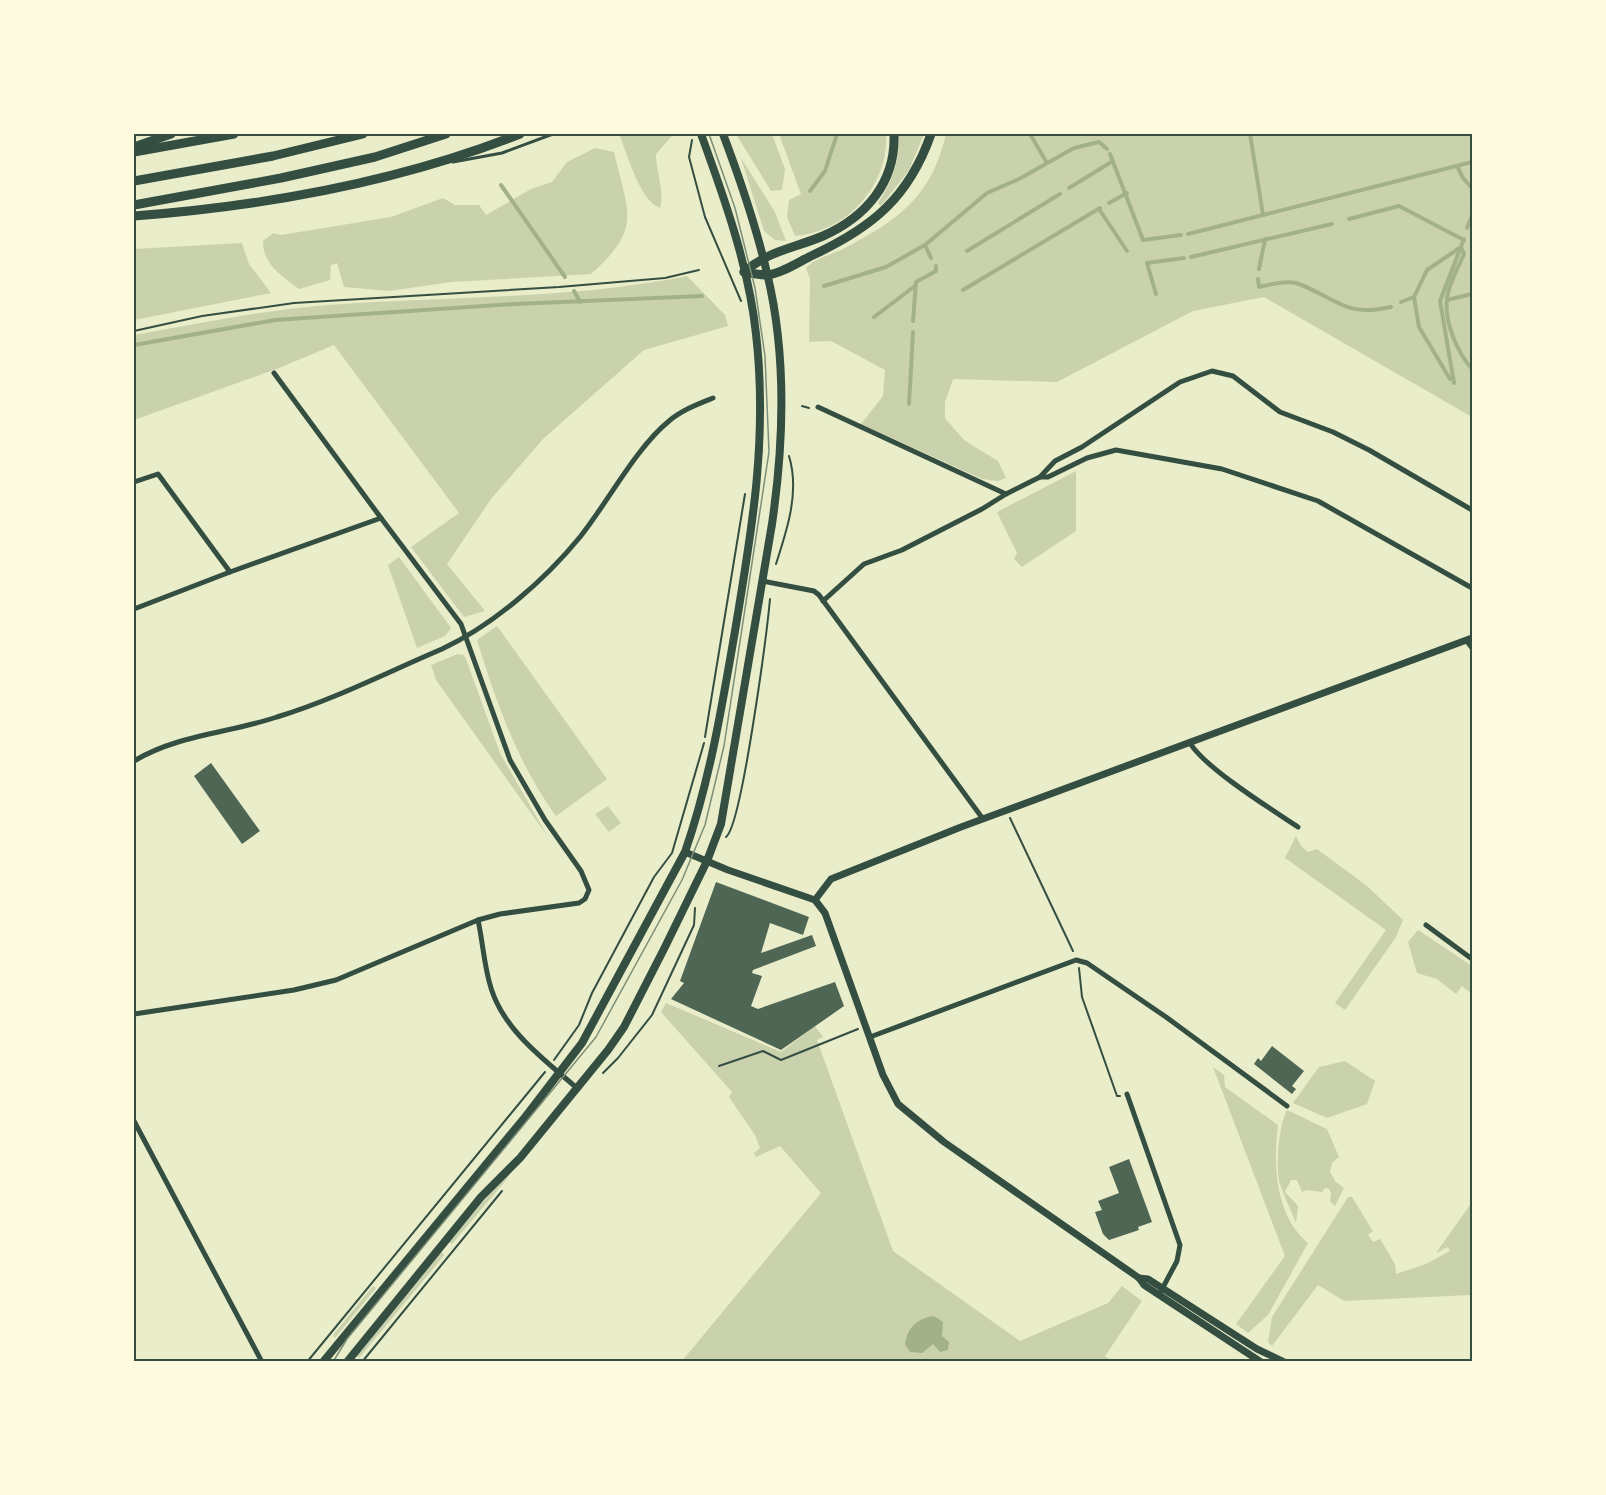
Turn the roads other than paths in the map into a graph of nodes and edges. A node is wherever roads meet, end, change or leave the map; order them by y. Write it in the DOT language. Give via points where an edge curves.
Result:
graph roads {
  1 [pos="171,134"];
  2 [pos="234,134"];
  3 [pos="363,134"];
  4 [pos="446,134"];
  5 [pos="520,134"];
  6 [pos="553,134"];
  7 [pos="701,134"];
  8 [pos="723,134"];
  9 [pos="894,134"];
  10 [pos="931,134"];
  11 [pos="134,147"];
  12 [pos="134,152"];
  13 [pos="416,168"];
  14 [pos="134,181"];
  15 [pos="134,205"];
  16 [pos="134,216"];
  17 [pos="763,256"];
  18 [pos="744,272"];
  19 [pos="768,275"];
  20 [pos="274,373"];
  21 [pos="713,398"];
  22 [pos="818,406"];
  23 [pos="1040,477"];
  24 [pos="134,482"];
  25 [pos="1006,494"];
  26 [pos="1473,510"];
  27 [pos="381,518"];
  28 [pos="230,572"];
  29 [pos="762,581"];
  30 [pos="1473,588"];
  31 [pos="823,602"];
  32 [pos="134,609"];
  33 [pos="466,637"];
  34 [pos="1469,639"];
  35 [pos="1473,648"];
  36 [pos="1190,742"];
  37 [pos="134,761"];
  38 [pos="984,819"];
  39 [pos="1298,827"];
  40 [pos="685,852"];
  41 [pos="707,861"];
  42 [pos="815,900"];
  43 [pos="478,920"];
  44 [pos="1425,926"];
  45 [pos="1473,959"];
  46 [pos="134,1014"];
  47 [pos="870,1037"];
  48 [pos="559,1073"];
  49 [pos="578,1089"];
  50 [pos="1126,1094"];
  51 [pos="1287,1106"];
  52 [pos="134,1121"];
  53 [pos="1161,1292"];
  54 [pos="1257,1349"];
  55 [pos="261,1359"];
  56 [pos="1251,1359"];
  57 [pos="268,1362"];
  58 [pos="323,1362"];
  59 [pos="347,1362"];
  60 [pos="1261,1362"];
  61 [pos="1284,1362"];
  1 -- 11 [label="highway"];
  2 -- 12 [label="highway"];
  3 -- 14 [label="highway" via="273,156"];
  4 -- 15 [label="highway" via="323,169"];
  5 -- 13 [label="highway"];
  6 -- 13 [label="lane" via="502,153"];
  7 -- 18 [label="main road"];
  8 -- 17 [label="main road"];
  9 -- 17 [label="highway" via="887,177 866,209 824,236"];
  10 -- 19 [label="highway" via="912,178 875,218 840,242"];
  13 -- 16 [label="highway" via="308,194 224,208"];
  17 -- 18 [label="highway"];
  17 -- 19 [label="main road"];
  18 -- 19 [label="highway"];
  18 -- 40 [label="main road" via="760,368 759,478 715,744"];
  19 -- 29 [label="main road" via="780,366 781,429 778,481"];
  20 -- 27 [label="street"];
  21 -- 33 [label="street" via="668,422 561,558"];
  22 -- 25 [label="street"];
  23 -- 25 [label="street"];
  23 -- 26 [label="street" via="1055,461 1180,382 1212,371 1242,381 1280,412 1369,450"];
  23 -- 30 [label="street" via="1116,450 1222,469 1318,501"];
  24 -- 28 [label="street" via="158,474"];
  25 -- 31 [label="street" via="902,550 864,564"];
  27 -- 28 [label="street"];
  27 -- 33 [label="street" via="461,624"];
  28 -- 32 [label="street"];
  29 -- 31 [label="street" via="814,591"];
  29 -- 41 [label="main road" via="723,815"];
  31 -- 38 [label="street"];
  33 -- 37 [label="street" via="279,717 186,739"];
  33 -- 43 [label="street" via="503,745 526,790 588,884 585,899 579,903"];
  34 -- 35 [label="street"];
  34 -- 36 [label="street"];
  36 -- 38 [label="street"];
  36 -- 39 [label="street" via="1195,752 1214,768"];
  38 -- 42 [label="street" via="836,877 827,882"];
  40 -- 41 [label="street"];
  40 -- 48 [label="main road" via="594,1024"];
  41 -- 42 [label="street"];
  41 -- 49 [label="main road" via="624,1027"];
  42 -- 47 [label="street" via="825,913"];
  43 -- 46 [label="street" via="336,980"];
  43 -- 48 [label="street" via="492,991 519,1035"];
  44 -- 45 [label="street"];
  47 -- 51 [label="street" via="1076,960 1087,963 1166,1017"];
  47 -- 53 [label="street" via="886,1083 906,1112 1056,1222 1139,1278 1148,1279"];
  48 -- 49 [label="street"];
  48 -- 58 [label="main road"];
  49 -- 59 [label="main road" via="520,1158 474,1204"];
  50 -- 53 [label="street" via="1179,1245 1177,1261"];
  52 -- 55 [label="street"];
  53 -- 54 [label="street"];
  53 -- 56 [label="street"];
  54 -- 56 [label="street"];
  54 -- 61 [label="street"];
  55 -- 57 [label="street"];
  56 -- 60 [label="street"];
}
